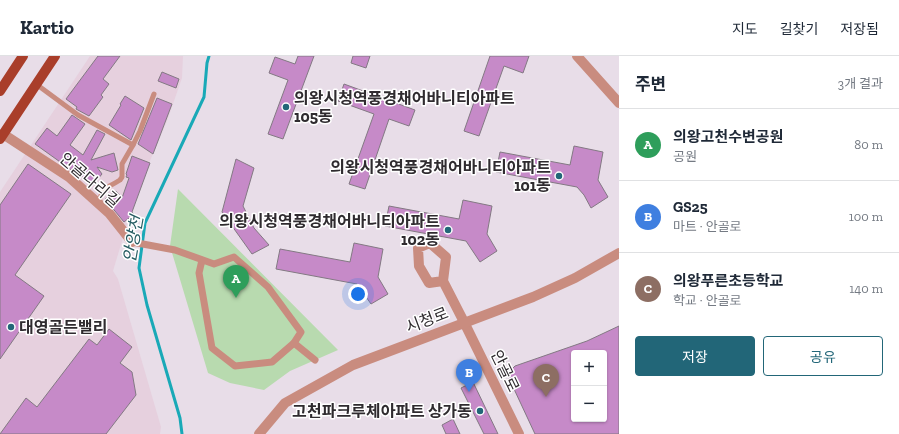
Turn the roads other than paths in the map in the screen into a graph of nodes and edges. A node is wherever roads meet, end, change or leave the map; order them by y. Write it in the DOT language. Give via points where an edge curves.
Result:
graph roads {
  1 [pos="23,56"];
  2 [pos="55,56"];
  3 [pos="578,56"];
  4 [pos="36,84"];
  5 [pos="0,91"];
  6 [pos="154,94"];
  7 [pos="619,103"];
  8 [pos="2,137"];
  9 [pos="132,145"];
  10 [pos="98,204"];
  11 [pos="132,242"];
  12 [pos="619,253"];
  13 [pos="202,260"];
  14 [pos="443,281"];
  15 [pos="464,322"];
  16 [pos="294,343"];
  17 [pos="315,360"];
  18 [pos="259,434"];
  19 [pos="519,434"];
  1 -- 5 [label="main road"];
  2 -- 4 [label="main road"];
  3 -- 7 [label="street"];
  4 -- 8 [label="main road"];
  4 -- 9 [label="lane" via="78,115"];
  6 -- 9 [label="lane"];
  8 -- 10 [label="street, 안골다리길" via="68,176"];
  9 -- 10 [label="lane" via="122,164 122,177 103,190"];
  10 -- 11 [label="street, 안골다리길" via="109,213"];
  11 -- 13 [label="street" via="175,250"];
  12 -- 15 [label="street, 시청로" via="575,278 533,297"];
  13 -- 16 [label="street" via="214,264 234,257 268,287 301,332"];
  13 -- 16 [label="street" via="199,273 212,348 235,366 272,362"];
  14 -- 15 [label="street, 안골로"];
  15 -- 18 [label="street, 시청로" via="353,365 284,403"];
  15 -- 19 [label="street, 안골로"];
  16 -- 17 [label="street"];
}
